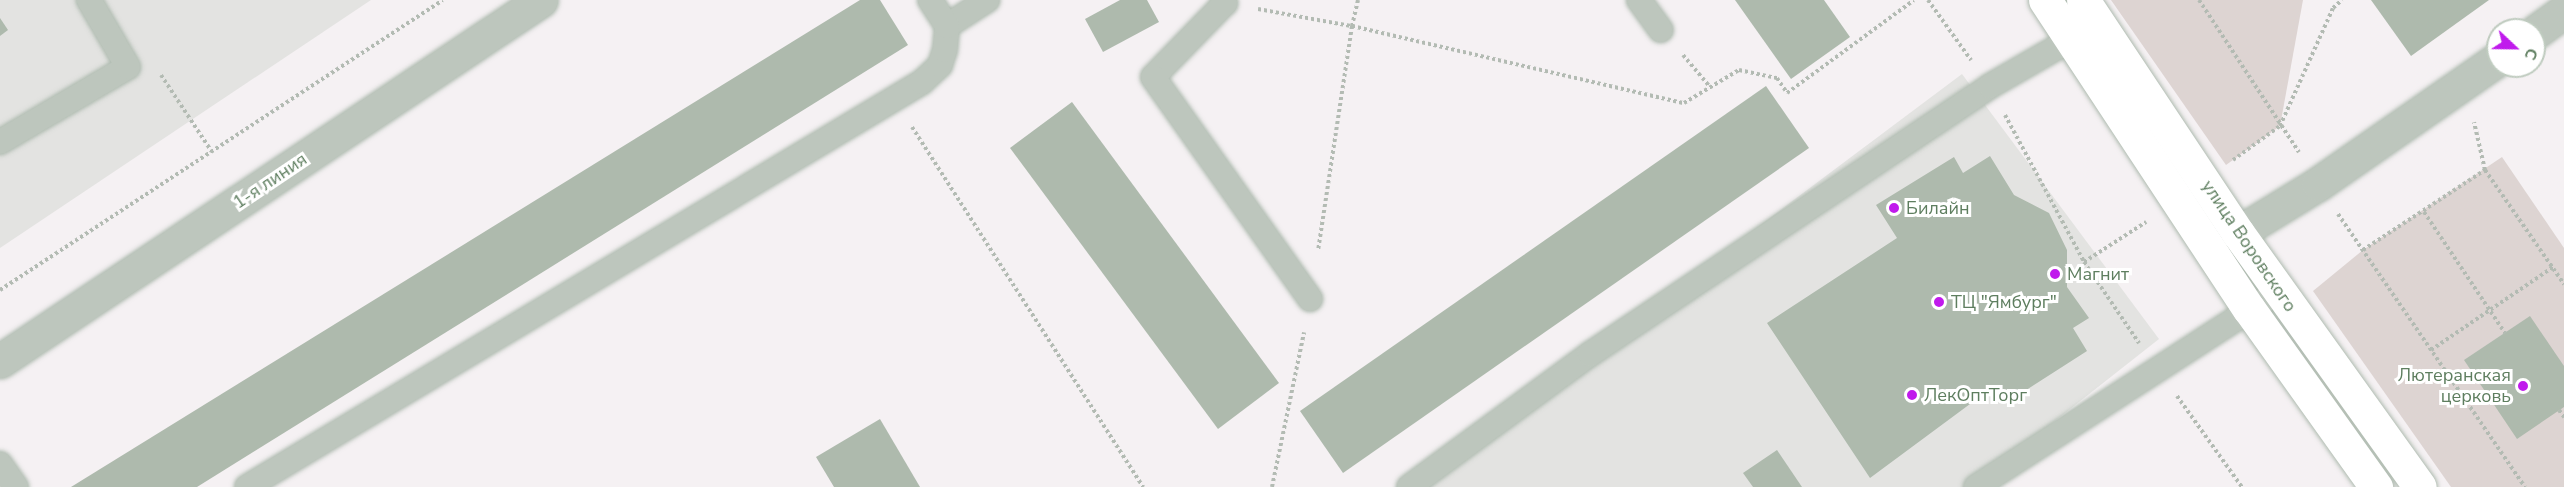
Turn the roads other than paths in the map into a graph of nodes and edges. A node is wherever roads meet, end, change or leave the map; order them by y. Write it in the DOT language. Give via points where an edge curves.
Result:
graph roads {
  1 [pos="89,0"];
  2 [pos="541,0"];
  3 [pos="930,0"];
  4 [pos="987,0"];
  5 [pos="1639,0"];
  6 [pos="2045,0"];
  7 [pos="1224,2"];
  8 [pos="2564,11"];
  9 [pos="2085,21"];
  10 [pos="2546,24"];
  11 [pos="947,26"];
  12 [pos="1661,30"];
  13 [pos="2486,67"];
  14 [pos="0,142"];
  15 [pos="2238,233"];
  16 [pos="2279,291"];
  17 [pos="1310,299"];
  18 [pos="2249,309"];
  19 [pos="0,361"];
  20 [pos="0,464"];
  21 [pos="16,487"];
  22 [pos="247,487"];
  23 [pos="1409,487"];
  24 [pos="1976,487"];
  25 [pos="2376,487"];
  26 [pos="2420,487"];
  1 -- 14 [label="lane" via="128,67"];
  2 -- 19 [label="street, 1-я линия"];
  3 -- 11 [label="lane"];
  4 -- 11 [label="lane"];
  5 -- 12 [label="lane"];
  6 -- 9 [label="street"];
  7 -- 17 [label="lane" via="1153,77"];
  8 -- 10 [label="street"];
  9 -- 15 [label="street, улица Воровского"];
  9 -- 18 [label="street"];
  9 -- 23 [label="lane" via="1590,354"];
  11 -- 22 [label="lane" via="940,65 894,99"];
  13 -- 15 [label="street" via="2318,184"];
  15 -- 16 [label="street, улица Воровского"];
  16 -- 18 [label="lane"];
  16 -- 26 [label="street, улица Воровского"];
  18 -- 24 [label="lane"];
  18 -- 25 [label="street"];
  20 -- 21 [label="lane"];
}
